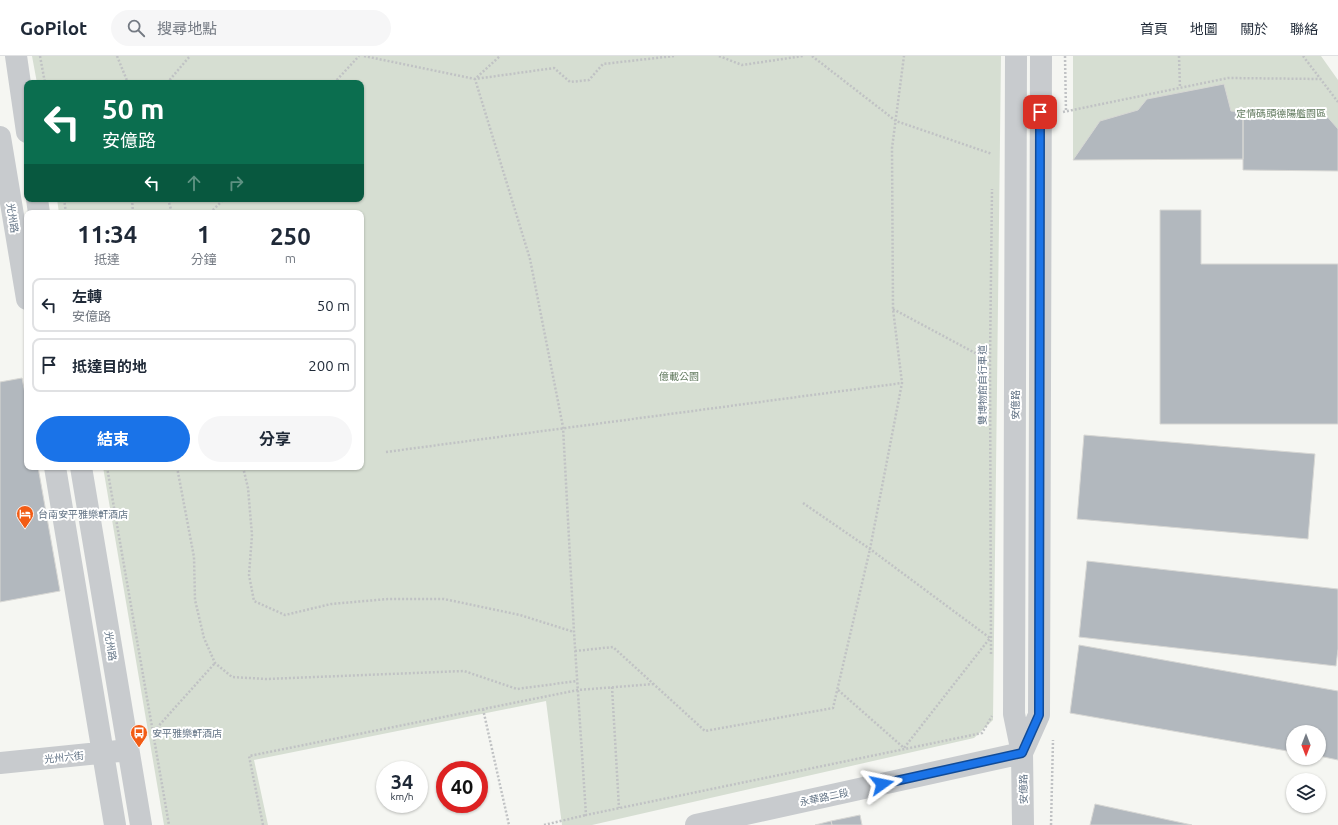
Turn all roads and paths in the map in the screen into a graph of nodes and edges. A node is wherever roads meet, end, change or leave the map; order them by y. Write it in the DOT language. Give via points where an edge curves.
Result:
graph roads {
  1 [pos="16,56"];
  2 [pos="40,56"];
  3 [pos="117,56"];
  4 [pos="190,56"];
  5 [pos="359,56"];
  6 [pos="364,56"];
  7 [pos="500,56"];
  8 [pos="674,56"];
  9 [pos="719,56"];
  10 [pos="803,56"];
  11 [pos="812,56"];
  12 [pos="904,56"];
  13 [pos="1016,56"];
  14 [pos="1040,56"];
  15 [pos="1065,56"];
  16 [pos="1179,56"];
  17 [pos="1303,56"];
  18 [pos="475,79"];
  19 [pos="1320,79"];
  20 [pos="44,80"];
  21 [pos="127,80"];
  22 [pos="170,80"];
  23 [pos="337,80"];
  24 [pos="1180,88"];
  25 [pos="1338,102"];
  26 [pos="24,111"];
  27 [pos="1040,112"];
  28 [pos="1066,112"];
  29 [pos="896,121"];
  30 [pos="0,137"];
  31 [pos="992,146"];
  32 [pos="992,154"];
  33 [pos="992,162"];
  34 [pos="992,185"];
  35 [pos="221,202"];
  36 [pos="213,210"];
  37 [pos="13,219"];
  38 [pos="24,282"];
  39 [pos="893,309"];
  40 [pos="990,361"];
  41 [pos="902,383"];
  42 [pos="563,427"];
  43 [pos="386,452"];
  44 [pos="56,470"];
  45 [pos="81,470"];
  46 [pos="108,470"];
  47 [pos="178,470"];
  48 [pos="244,470"];
  49 [pos="803,503"];
  50 [pos="870,549"];
  51 [pos="574,632"];
  52 [pos="990,638"];
  53 [pos="575,651"];
  54 [pos="991,657"];
  55 [pos="215,663"];
  56 [pos="577,681"];
  57 [pos="654,684"];
  58 [pos="612,687"];
  59 [pos="837,689"];
  60 [pos="578,690"];
  61 [pos="483,709"];
  62 [pos="993,714"];
  63 [pos="154,732"];
  64 [pos="904,748"];
  65 [pos="128,750"];
  66 [pos="104,753"];
  67 [pos="1022,753"];
  68 [pos="0,764"];
  69 [pos="619,808"];
  70 [pos="586,815"];
  71 [pos="115,825"];
  72 [pos="141,825"];
  73 [pos="169,825"];
  74 [pos="263,825"];
  75 [pos="509,825"];
  76 [pos="544,825"];
  77 [pos="696,825"];
  78 [pos="1024,825"];
  1 -- 26 [label="street"];
  2 -- 20 [label="path"];
  3 -- 21 [label="path"];
  4 -- 22 [label="path"];
  5 -- 23 [label="path"];
  6 -- 18 [label="path"];
  7 -- 18 [label="path"];
  8 -- 18 [label="path" via="603,64 590,80 570,82 554,68"];
  9 -- 10 [label="path" via="742,65"];
  11 -- 29 [label="path"];
  12 -- 29 [label="path"];
  13 -- 67 [label="street, 安億路" via="1014,714"];
  14 -- 27 [label="street, 安億路"];
  15 -- 28 [label="path"];
  16 -- 24 [label="path"];
  17 -- 19 [label="path"];
  18 -- 42 [label="path" via="530,259"];
  19 -- 24 [label="path" via="1228,78"];
  19 -- 25 [label="path"];
  24 -- 28 [label="path"];
  27 -- 28 [label="path"];
  27 -- 67 [label="street, 安億路" via="1039,715"];
  29 -- 32 [label="path"];
  29 -- 39 [label="path" via="892,148"];
  30 -- 37 [label="street, 光州路"];
  31 -- 32 [label="path"];
  32 -- 33 [label="path"];
  34 -- 40 [label="path, 雙博物館自行車道"];
  35 -- 36 [label="path"];
  37 -- 38 [label="street, 光州路"];
  39 -- 40 [label="path"];
  39 -- 41 [label="path"];
  40 -- 52 [label="path, 雙博物館自行車道"];
  41 -- 42 [label="path"];
  41 -- 50 [label="path"];
  42 -- 43 [label="path"];
  42 -- 51 [label="path"];
  44 -- 66 [label="street"];
  45 -- 65 [label="street, 光州路"];
  46 -- 63 [label="path"];
  47 -- 55 [label="path" via="194,557 195,600 204,638"];
  48 -- 51 [label="path" via="252,535 249,575 254,601 285,615 331,604 388,599 444,599 520,615"];
  49 -- 50 [label="path"];
  50 -- 52 [label="path"];
  50 -- 59 [label="path"];
  51 -- 53 [label="path"];
  52 -- 54 [label="path, 雙博物館自行車道"];
  52 -- 64 [label="path"];
  53 -- 56 [label="path"];
  53 -- 57 [label="path" via="613,647"];
  55 -- 56 [label="path" via="232,677 266,679 464,671 518,689"];
  55 -- 63 [label="path"];
  56 -- 60 [label="path"];
  57 -- 58 [label="path"];
  57 -- 59 [label="path" via="705,732 833,708"];
  58 -- 60 [label="path"];
  58 -- 69 [label="path"];
  59 -- 64 [label="path"];
  60 -- 61 [label="path"];
  60 -- 70 [label="path"];
  61 -- 74 [label="path" via="249,756"];
  61 -- 75 [label="path"];
  62 -- 64 [label="path" via="982,732"];
  63 -- 73 [label="path"];
  64 -- 69 [label="path"];
  65 -- 66 [label="street, 光州六街"];
  65 -- 72 [label="street, 光州路"];
  66 -- 68 [label="street, 光州六街"];
  66 -- 71 [label="street"];
  67 -- 77 [label="street, 永華路二段"];
  67 -- 78 [label="street, 安億路"];
  69 -- 70 [label="path"];
  70 -- 76 [label="path"];
}
